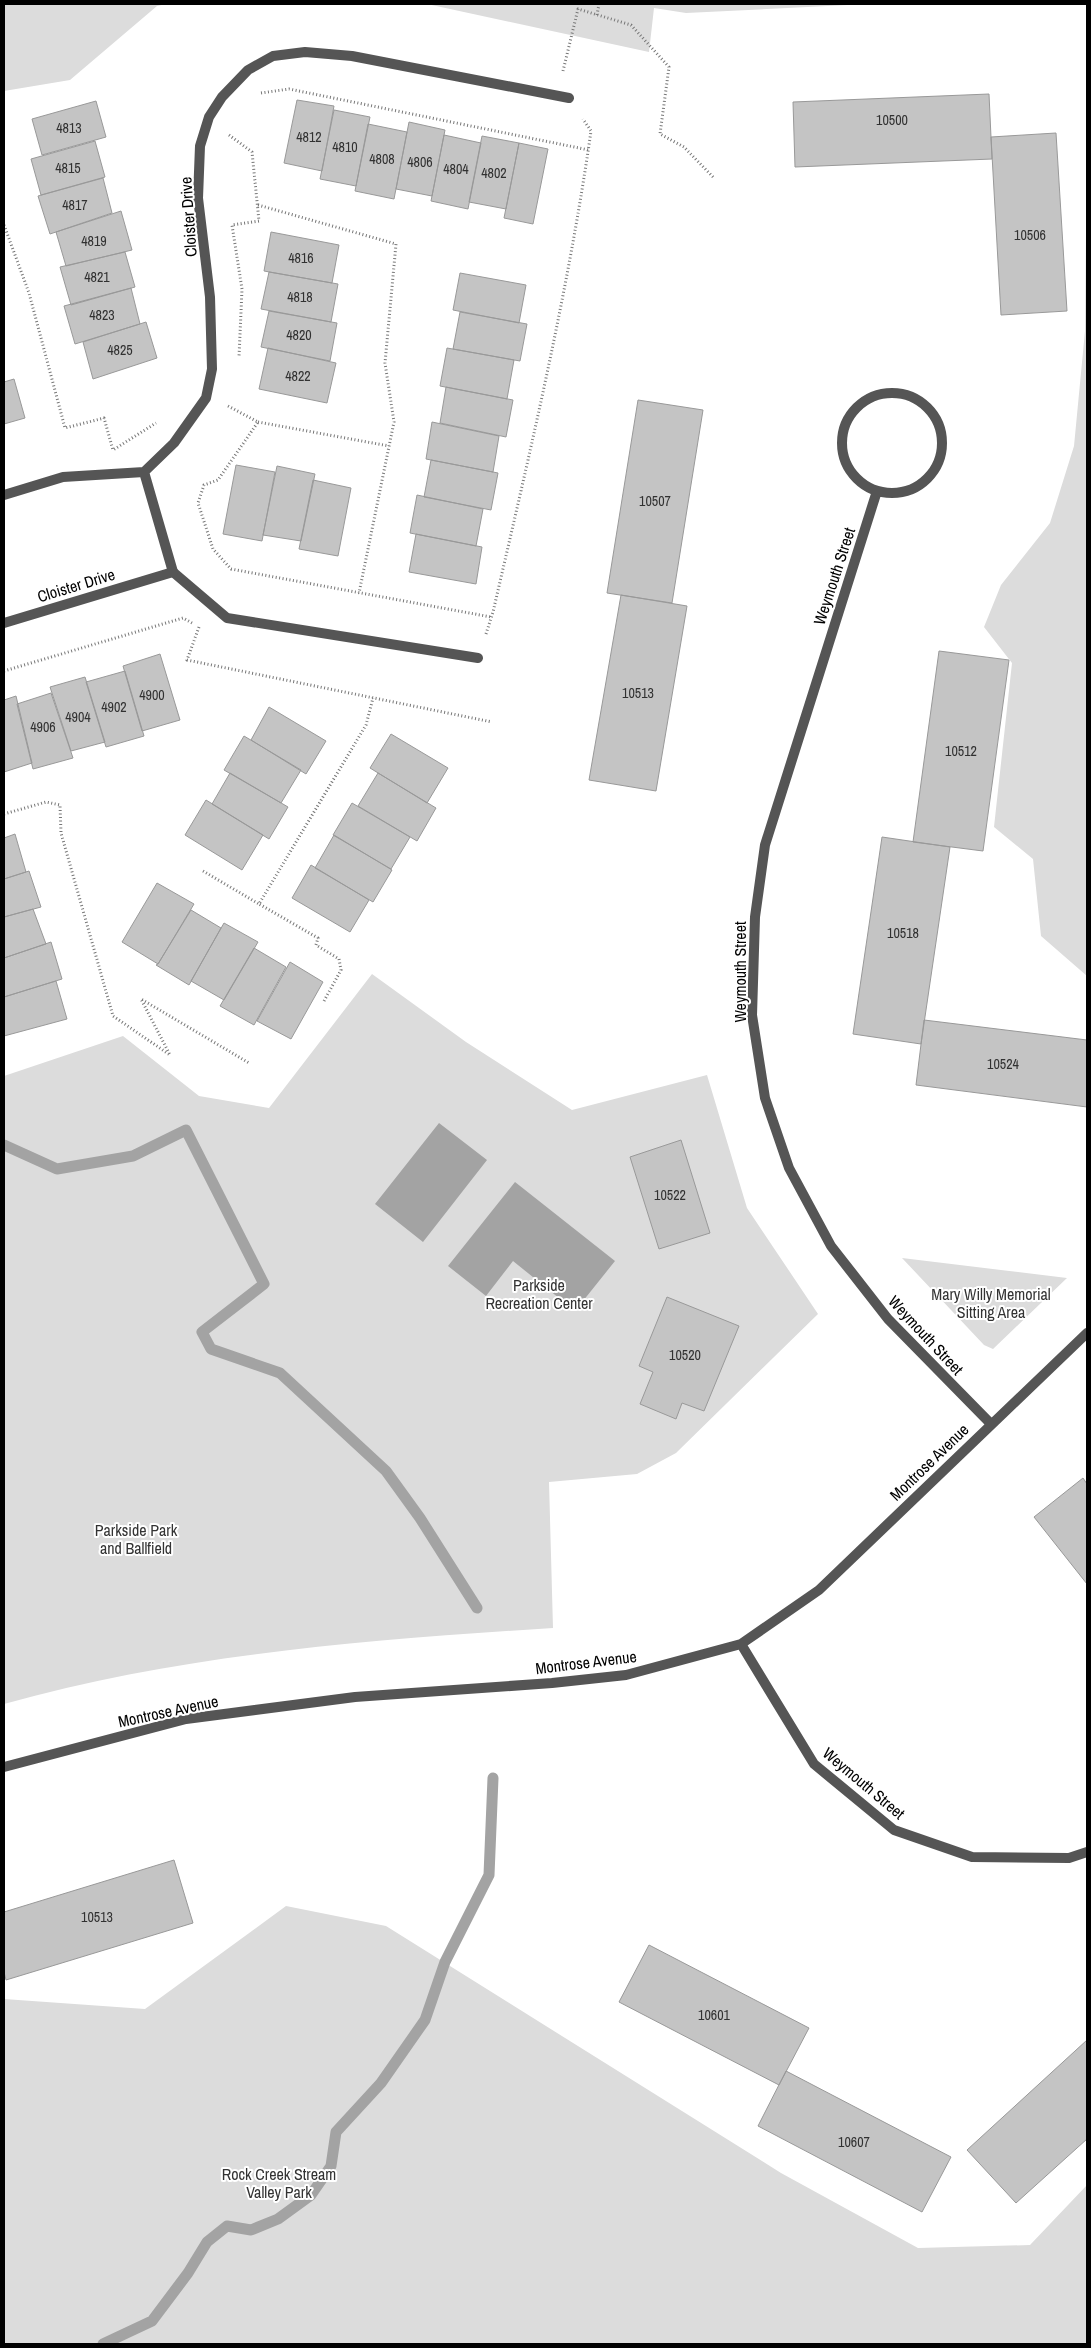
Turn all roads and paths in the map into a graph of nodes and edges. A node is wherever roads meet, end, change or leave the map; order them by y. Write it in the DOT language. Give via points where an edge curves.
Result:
graph roads {
  1 [pos="599,4"];
  2 [pos="597,15"];
  3 [pos="255,94"];
  4 [pos="557,96"];
  5 [pos="569,98"];
  6 [pos="231,127"];
  7 [pos="589,150"];
  8 [pos="714,178"];
  9 [pos="258,205"];
  10 [pos="4,225"];
  11 [pos="212,368"];
  12 [pos="222,403"];
  13 [pos="160,420"];
  14 [pos="258,422"];
  15 [pos="389,446"];
  16 [pos="144,472"];
  17 [pos="876,491"];
  18 [pos="4,495"];
  19 [pos="173,572"];
  20 [pos="359,593"];
  21 [pos="491,617"];
  22 [pos="4,622"];
  23 [pos="478,658"];
  24 [pos="4,671"];
  25 [pos="373,698"];
  26 [pos="492,722"];
  27 [pos="4,814"];
  28 [pos="203,871"];
  29 [pos="260,904"];
  30 [pos="324,1001"];
  31 [pos="249,1063"];
  32 [pos="1087,1334"];
  33 [pos="990,1424"];
  34 [pos="741,1644"];
  35 [pos="4,1767"];
  36 [pos="1087,1852"];
  1 -- 2 [label="path"];
  2 -- 4 [label="path" via="578,9"];
  2 -- 8 [label="path" via="630,25 669,67 660,134 684,147"];
  3 -- 7 [label="path" via="289,89"];
  4 -- 5 [label="street, Cloister Drive"];
  4 -- 11 [label="street, Cloister Drive" via="352,56 305,52 273,56 248,70 222,97 209,117 200,146 198,198 210,297"];
  5 -- 7 [label="path" via="591,131"];
  6 -- 9 [label="path" via="228,134 252,152"];
  7 -- 21 [label="path" via="568,276"];
  9 -- 11 [label="path" via="259,221 232,225 242,289 239,362 234,373"];
  9 -- 15 [label="path" via="396,244 385,363 394,422"];
  10 -- 13 [label="path" via="28,293 65,428 104,418 113,450"];
  11 -- 16 [label="street, Cloister Drive" via="206,398 174,443"];
  12 -- 14 [label="path"];
  14 -- 15 [label="path"];
  14 -- 20 [label="path" via="218,480 204,484 198,503 213,549 231,569"];
  15 -- 20 [label="path"];
  16 -- 18 [label="street" via="63,477"];
  16 -- 19 [label="street"];
  17 -- 17 [label="street" via="908,491 922,484 934,472 941,458 943,442 933,412 908,394 892,392 869,398 851,413 844,427 844,458 851,473"];
  17 -- 33 [label="street, Weymouth Street" via="764,846 754,917 752,1015 765,1098 783,1151 831,1246 888,1319"];
  19 -- 22 [label="street, Cloister Drive"];
  19 -- 23 [label="street" via="227,618"];
  20 -- 21 [label="path"];
  21 -- 23 [label="path"];
  24 -- 25 [label="path" via="183,618 200,627 187,660"];
  25 -- 26 [label="path"];
  25 -- 29 [label="path" via="366,725"];
  27 -- 31 [label="path" via="46,802 60,804 61,833 113,1016 170,1055 141,999"];
  28 -- 29 [label="path"];
  29 -- 30 [label="path" via="318,938 316,945 339,959 341,970"];
  32 -- 33 [label="street, Montrose Avenue"];
  33 -- 34 [label="street, Montrose Avenue" via="818,1590"];
  34 -- 35 [label="street, Montrose Avenue" via="626,1674 552,1683 355,1697 186,1719"];
  34 -- 36 [label="street, Weymouth Street" via="814,1764 894,1830 972,1857 1069,1858"];
}
